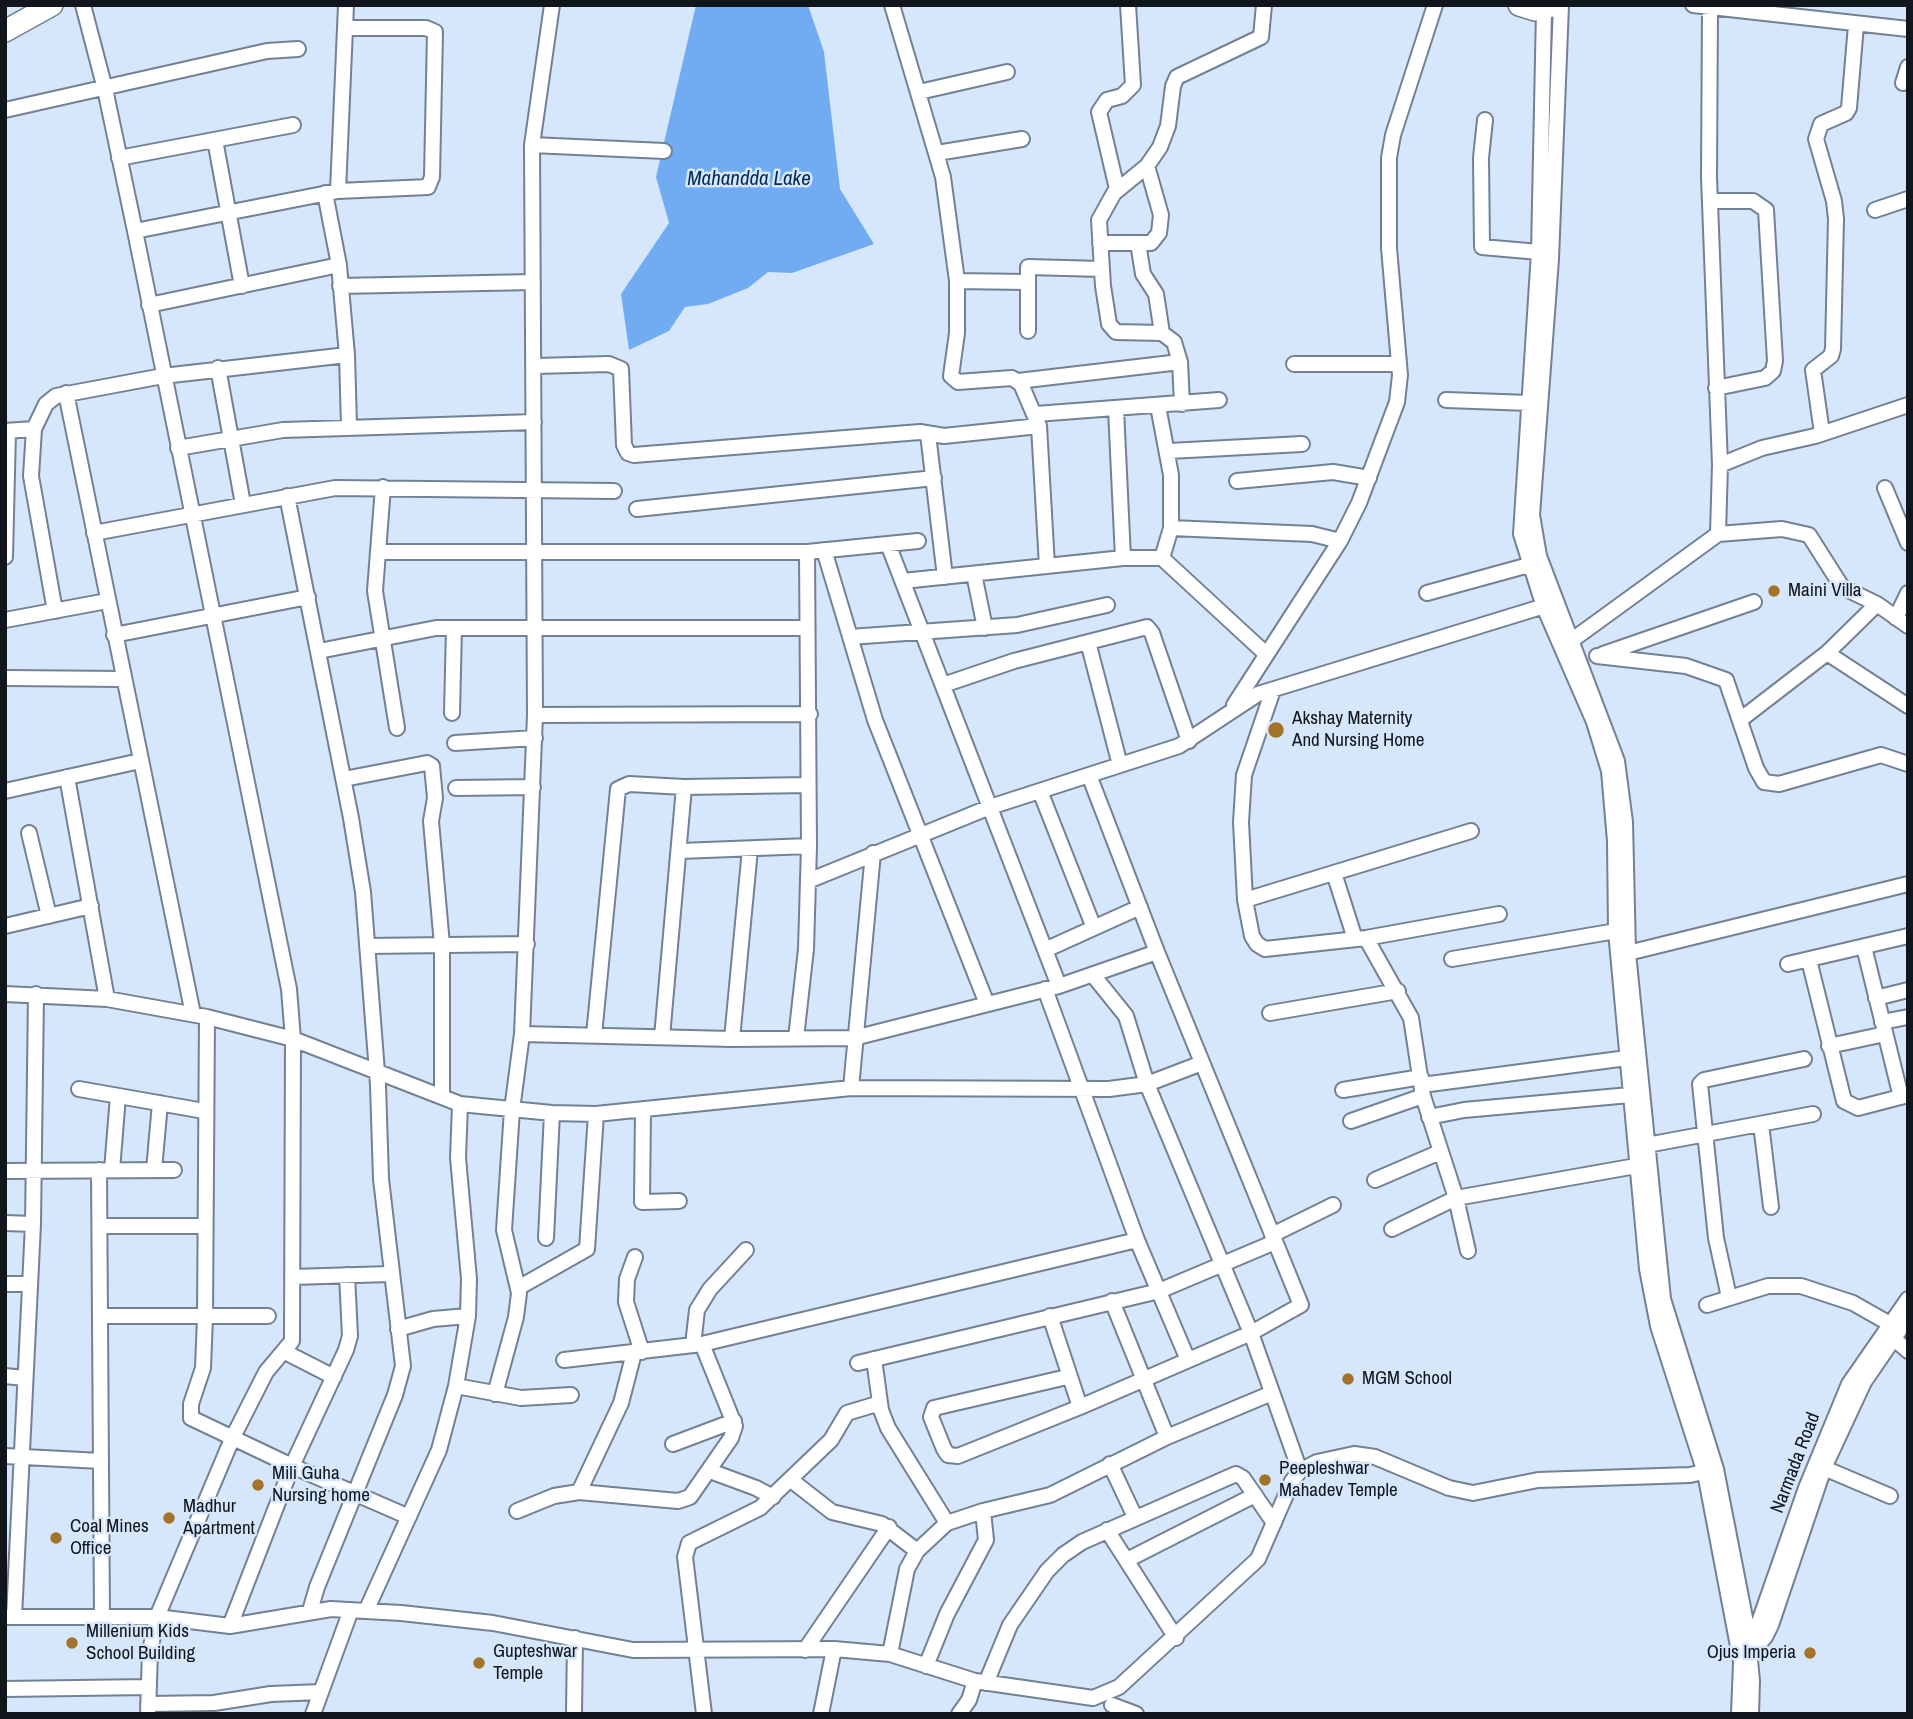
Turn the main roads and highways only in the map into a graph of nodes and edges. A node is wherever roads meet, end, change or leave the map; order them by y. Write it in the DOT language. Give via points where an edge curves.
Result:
graph roads {
  1 [pos="34,5"];
  2 [pos="52,5"];
  3 [pos="1519,5"];
  4 [pos="1554,7"];
  5 [pos="5,21"];
  6 [pos="5,31"];
  1 -- 5 [label="highway"];
  2 -- 6 [label="highway"];
  3 -- 4 [label="highway"];
}
